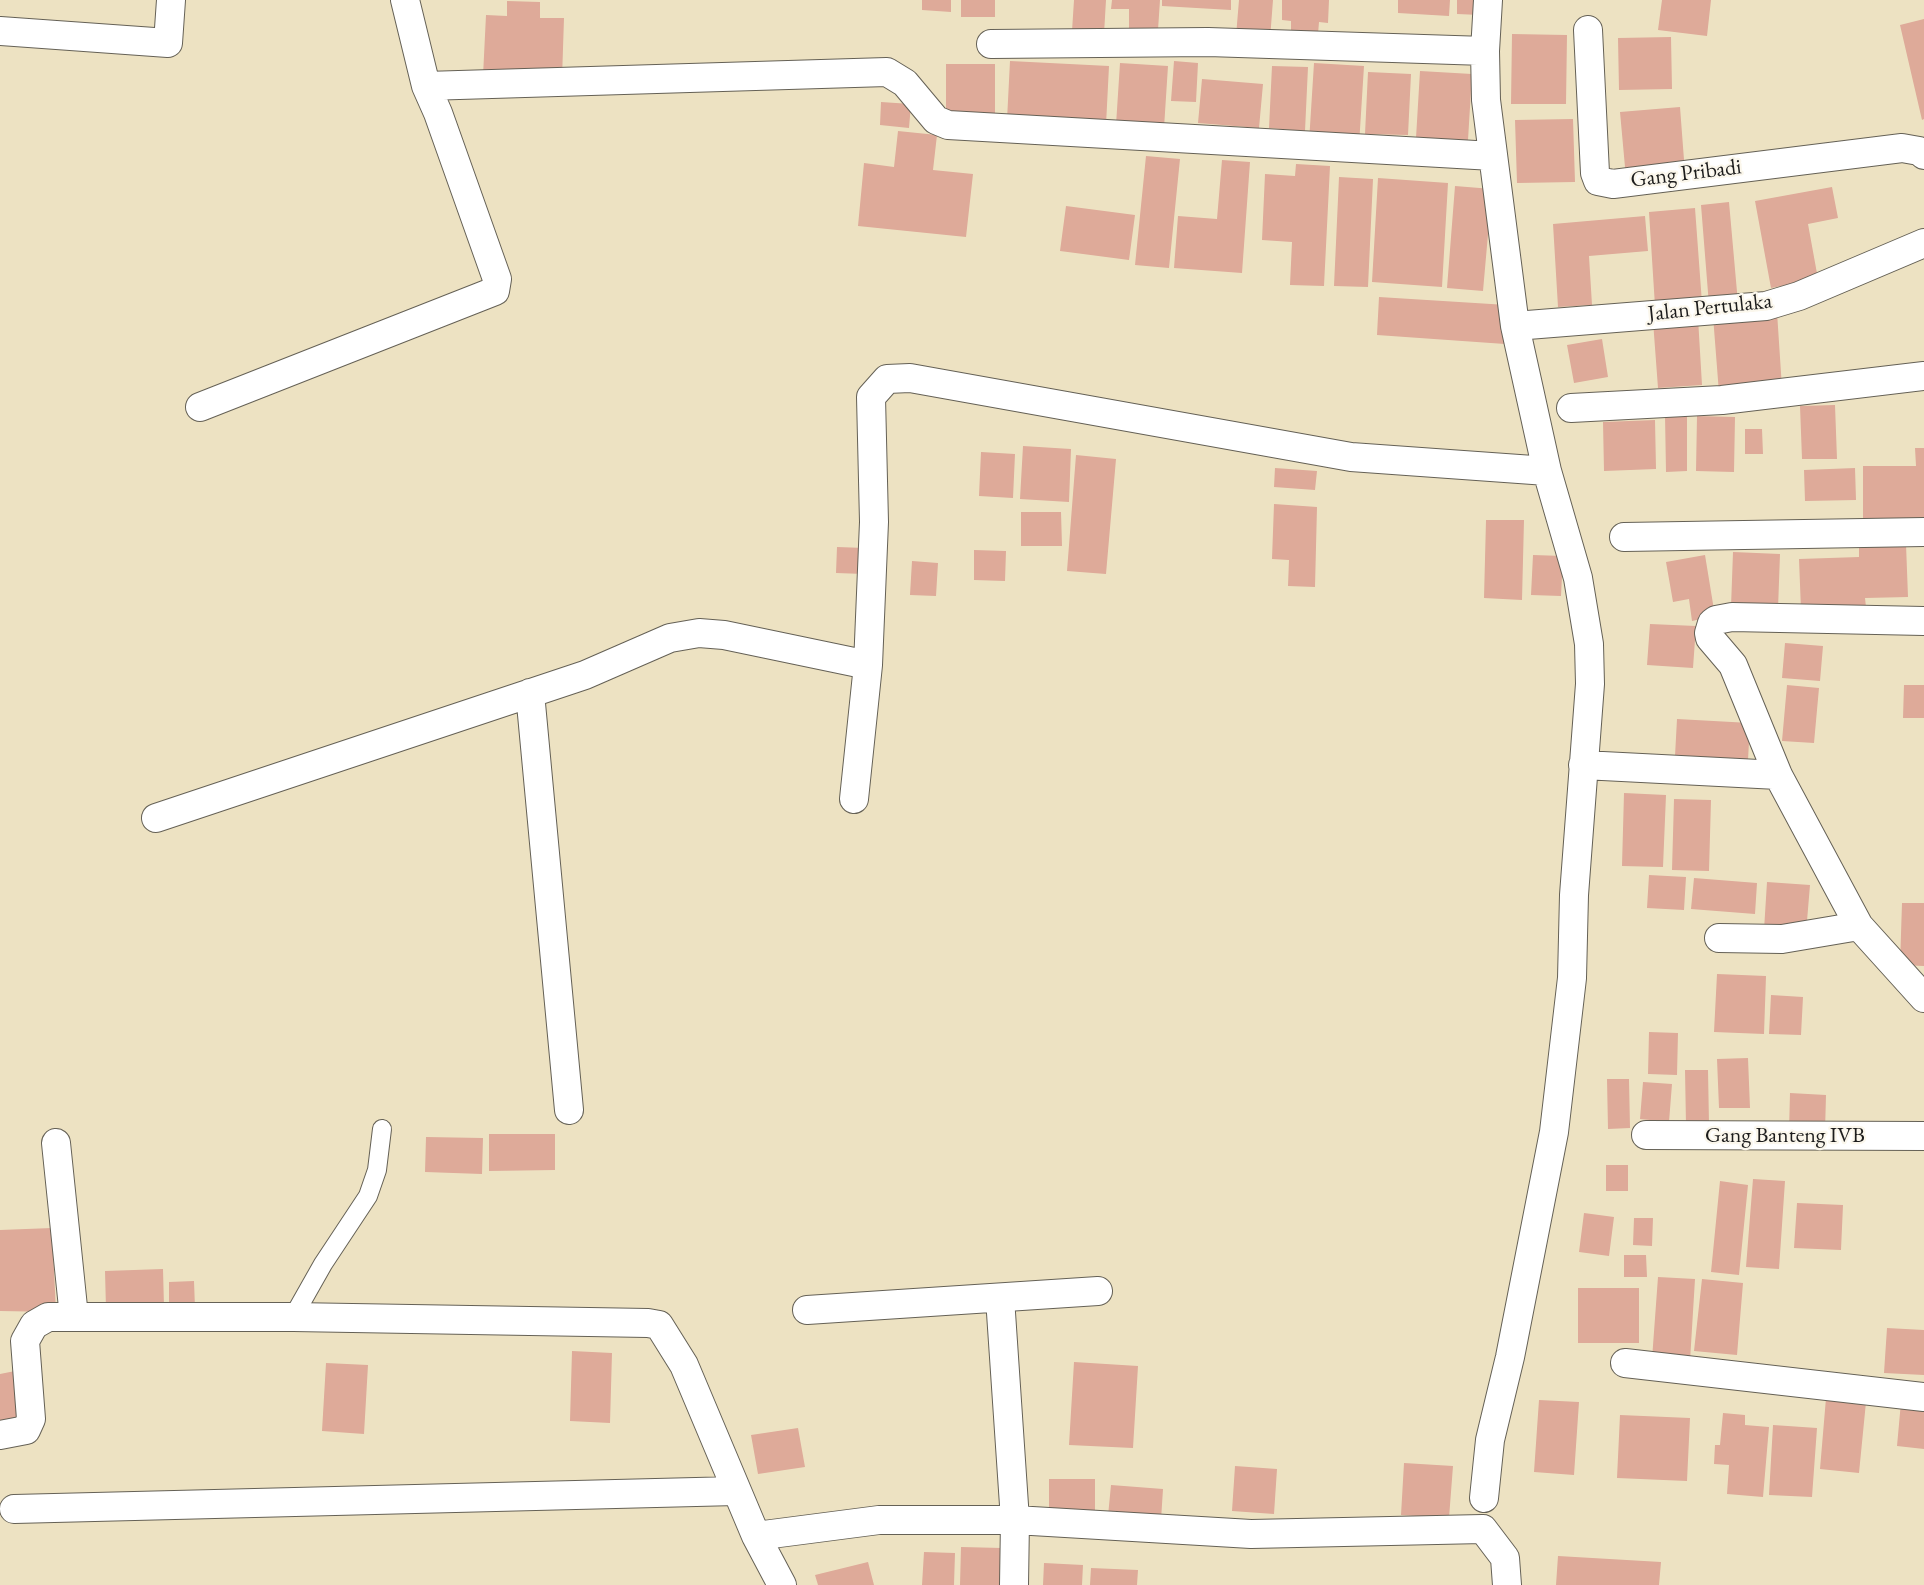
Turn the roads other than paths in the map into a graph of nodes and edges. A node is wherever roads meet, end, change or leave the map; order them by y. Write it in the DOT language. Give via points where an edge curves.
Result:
graph roads {
  1 [pos="170,0"];
  2 [pos="405,0"];
  3 [pos="1488,0"];
  4 [pos="1588,30"];
  5 [pos="0,31"];
  6 [pos="991,44"];
  7 [pos="1485,51"];
  8 [pos="426,86"];
  9 [pos="1924,155"];
  10 [pos="1493,156"];
  11 [pos="1924,243"];
  12 [pos="1515,326"];
  13 [pos="1924,376"];
  14 [pos="200,407"];
  15 [pos="1571,408"];
  16 [pos="1547,471"];
  17 [pos="1924,532"];
  18 [pos="1624,537"];
  19 [pos="1924,621"];
  20 [pos="868,665"];
  21 [pos="530,693"];
  22 [pos="1583,765"];
  23 [pos="1778,775"];
  24 [pos="854,799"];
  25 [pos="156,818"];
  26 [pos="1859,926"];
  27 [pos="1719,938"];
  28 [pos="1924,998"];
  29 [pos="569,1110"];
  30 [pos="382,1129"];
  31 [pos="1646,1135"];
  32 [pos="1924,1136"];
  33 [pos="56,1143"];
  34 [pos="1098,1291"];
  35 [pos="1000,1298"];
  36 [pos="807,1310"];
  37 [pos="74,1317"];
  38 [pos="293,1317"];
  39 [pos="1625,1363"];
  40 [pos="1924,1398"];
  41 [pos="0,1435"];
  42 [pos="736,1491"];
  43 [pos="1484,1498"];
  44 [pos="14,1510"];
  45 [pos="1015,1520"];
  46 [pos="756,1536"];
  47 [pos="782,1585"];
  48 [pos="1014,1585"];
  49 [pos="1507,1585"];
  1 -- 5 [label="street" via="168,43"];
  2 -- 8 [label="street"];
  3 -- 7 [label="street"];
  4 -- 9 [label="street, Gang Pribadi" via="1595,174 1598,181 1613,184 1902,148"];
  6 -- 7 [label="street" via="1208,42"];
  7 -- 10 [label="street" via="1486,100"];
  8 -- 10 [label="street" via="887,72 905,83 936,120 948,125"];
  8 -- 14 [label="street" via="497,279 495,292"];
  10 -- 12 [label="street"];
  11 -- 12 [label="street, Jalan Pertulaka" via="1808,293 1766,306"];
  12 -- 16 [label="street"];
  13 -- 15 [label="street" via="1722,400"];
  16 -- 20 [label="street" via="1351,458 910,378 887,379 871,397 874,522"];
  16 -- 22 [label="street" via="1578,578 1589,644 1590,684"];
  17 -- 18 [label="street"];
  19 -- 23 [label="street" via="1721,618 1712,623 1710,638 1733,665"];
  20 -- 21 [label="street" via="724,635 699,633 670,638 584,675"];
  20 -- 24 [label="street"];
  21 -- 25 [label="street"];
  21 -- 29 [label="street"];
  22 -- 23 [label="street"];
  22 -- 43 [label="street" via="1572,978 1554,1132 1508,1366 1490,1440"];
  23 -- 26 [label="street"];
  26 -- 27 [label="street" via="1782,939"];
  26 -- 28 [label="street"];
  30 -- 38 [label="lane" via="376,1170 368,1196"];
  31 -- 32 [label="street, Gang Banteng IVB"];
  33 -- 37 [label="street"];
  34 -- 35 [label="street"];
  35 -- 36 [label="street"];
  35 -- 45 [label="street"];
  37 -- 38 [label="street"];
  37 -- 41 [label="street" via="48,1317 34,1325 26,1341 31,1419 26,1430"];
  38 -- 42 [label="street" via="618,1321 659,1325 684,1365"];
  39 -- 40 [label="street"];
  42 -- 44 [label="street"];
  42 -- 46 [label="street"];
  45 -- 46 [label="street" via="879,1520"];
  45 -- 48 [label="street"];
  45 -- 49 [label="street" via="1251,1534 1483,1529 1506,1558"];
  46 -- 47 [label="street"];
}
